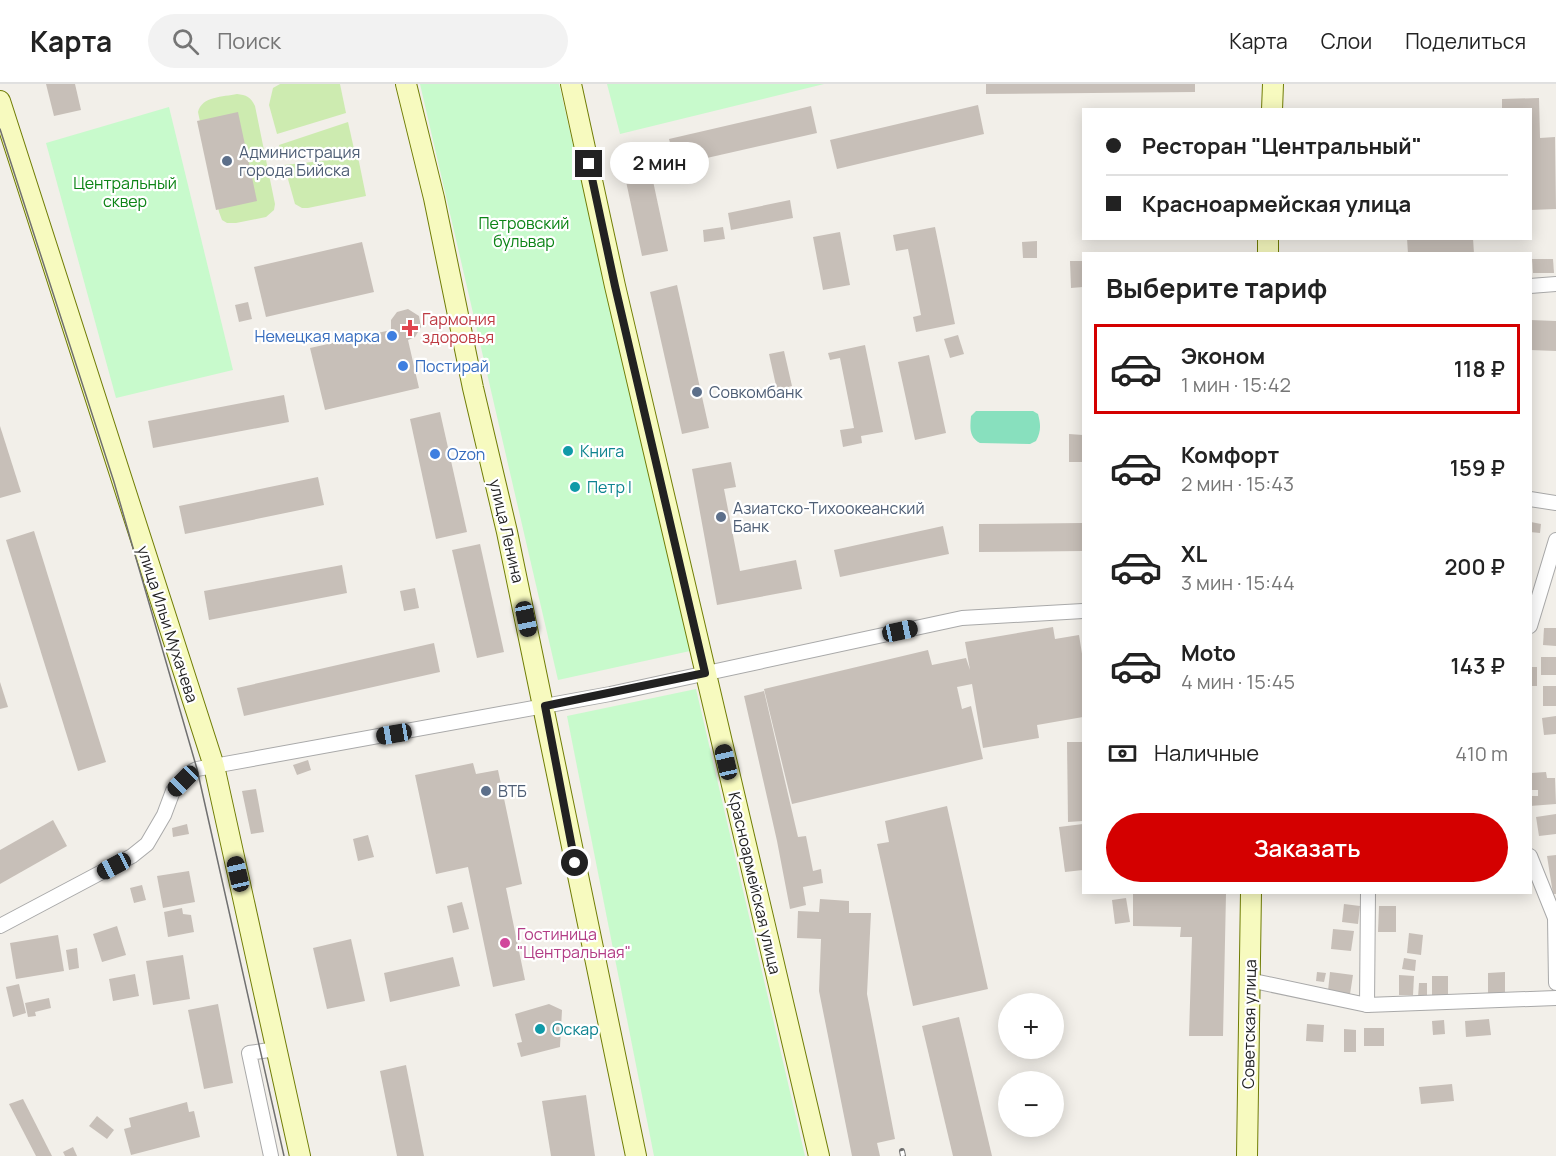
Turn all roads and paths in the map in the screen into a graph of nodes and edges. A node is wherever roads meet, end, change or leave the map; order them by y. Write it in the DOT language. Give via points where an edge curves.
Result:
graph roads {
  1 [pos="406,84"];
  2 [pos="571,84"];
  3 [pos="1273,84"];
  4 [pos="0,101"];
  5 [pos="1272,108"];
  6 [pos="1556,284"];
  7 [pos="1532,286"];
  8 [pos="1532,499"];
  9 [pos="1556,503"];
  10 [pos="1556,540"];
  11 [pos="1082,611"];
  12 [pos="1532,619"];
  13 [pos="705,673"];
  14 [pos="545,706"];
  15 [pos="214,766"];
  16 [pos="1532,861"];
  17 [pos="1251,894"];
  18 [pos="1368,894"];
  19 [pos="0,926"];
  20 [pos="1250,980"];
  21 [pos="1556,983"];
  22 [pos="1556,998"];
  23 [pos="1367,1005"];
  24 [pos="276,1048"];
  25 [pos="271,1156"];
  26 [pos="300,1156"];
  27 [pos="636,1156"];
  28 [pos="819,1156"];
  29 [pos="1247,1156"];
  1 -- 14 [label="main road, улица Ленина"];
  2 -- 13 [label="main road, Красноармейская улица"];
  3 -- 5 [label="main road"];
  4 -- 15 [label="main road, улица Ильи Мухачева"];
  6 -- 7 [label="street"];
  8 -- 9 [label="street"];
  10 -- 12 [label="street"];
  11 -- 13 [label="street" via="962,618"];
  13 -- 14 [label="street"];
  13 -- 28 [label="main road, Красноармейская улица"];
  14 -- 15 [label="street"];
  14 -- 27 [label="main road, улица Ленина"];
  15 -- 19 [label="street" via="193,771 173,791 147,844 132,856"];
  15 -- 24 [label="main road, улица Ильи Мухачева"];
  16 -- 21 [label="street" via="1555,918"];
  17 -- 20 [label="main road, Советская улица"];
  18 -- 23 [label="street"];
  20 -- 23 [label="street"];
  20 -- 29 [label="main road, Советская улица"];
  22 -- 23 [label="street"];
  24 -- 25 [label="street" via="249,1053"];
  24 -- 26 [label="main road, улица Ильи Мухачева"];
}
